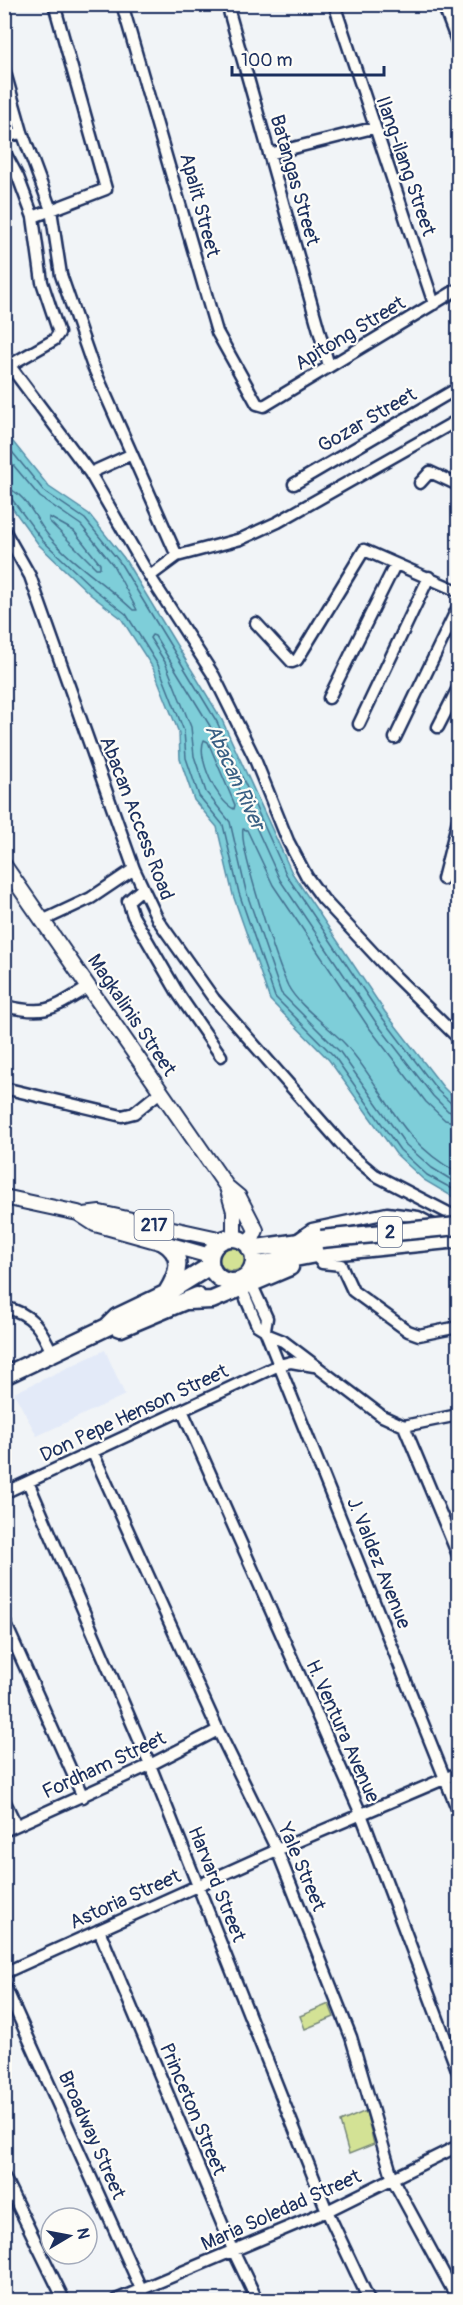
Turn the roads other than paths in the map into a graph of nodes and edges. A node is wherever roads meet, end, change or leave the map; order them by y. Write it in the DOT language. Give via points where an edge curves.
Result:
graph roads {
  1 [pos="54,4"];
  2 [pos="122,4"];
  3 [pos="227,4"];
  4 [pos="334,4"];
  5 [pos="443,4"];
  6 [pos="459,44"];
  7 [pos="4,69"];
  8 [pos="373,128"];
  9 [pos="22,132"];
  10 [pos="4,138"];
  11 [pos="4,151"];
  12 [pos="269,154"];
  13 [pos="51,210"];
  14 [pos="33,217"];
  15 [pos="459,289"];
  16 [pos="434,304"];
  17 [pos="7,362"];
  18 [pos="330,366"];
  19 [pos="459,388"];
  20 [pos="260,406"];
  21 [pos="459,420"];
  22 [pos="130,455"];
  23 [pos="90,473"];
  24 [pos="420,483"];
  25 [pos="294,484"];
  26 [pos="459,485"];
  27 [pos="4,530"];
  28 [pos="177,556"];
  29 [pos="395,565"];
  30 [pos="150,576"];
  31 [pos="429,577"];
  32 [pos="459,591"];
  33 [pos="459,606"];
  34 [pos="256,623"];
  35 [pos="459,688"];
  36 [pos="329,698"];
  37 [pos="359,723"];
  38 [pos="438,727"];
  39 [pos="394,738"];
  40 [pos="459,820"];
  41 [pos="4,865"];
  42 [pos="134,869"];
  43 [pos="443,879"];
  44 [pos="143,888"];
  45 [pos="44,920"];
  46 [pos="89,987"];
  47 [pos="4,1006"];
  48 [pos="459,1038"];
  49 [pos="221,1056"];
  50 [pos="4,1088"];
  51 [pos="160,1092"];
  52 [pos="227,1186"];
  53 [pos="4,1197"];
  54 [pos="84,1215"];
  55 [pos="459,1219"];
  56 [pos="454,1232"];
  57 [pos="459,1234"];
  58 [pos="163,1242"];
  59 [pos="239,1244"];
  60 [pos="310,1249"];
  61 [pos="210,1261"];
  62 [pos="244,1280"];
  63 [pos="165,1294"];
  64 [pos="4,1307"];
  65 [pos="112,1324"];
  66 [pos="459,1327"];
  67 [pos="267,1332"];
  68 [pos="52,1353"];
  69 [pos="279,1365"];
  70 [pos="314,1366"];
  71 [pos="4,1376"];
  72 [pos="182,1410"];
  73 [pos="459,1415"];
  74 [pos="404,1426"];
  75 [pos="93,1453"];
  76 [pos="28,1482"];
  77 [pos="4,1493"];
  78 [pos="459,1555"];
  79 [pos="4,1620"];
  80 [pos="218,1730"];
  81 [pos="150,1765"];
  82 [pos="459,1773"];
  83 [pos="446,1779"];
  84 [pos="83,1797"];
  85 [pos="4,1800"];
  86 [pos="459,1811"];
  87 [pos="361,1814"];
  88 [pos="16,1826"];
  89 [pos="4,1831"];
  90 [pos="277,1850"];
  91 [pos="199,1886"];
  92 [pos="99,1930"];
  93 [pos="4,1973"];
  94 [pos="4,1984"];
  95 [pos="459,2072"];
  96 [pos="459,2146"];
  97 [pos="4,2176"];
  98 [pos="393,2180"];
  99 [pos="327,2211"];
  100 [pos="234,2252"];
  101 [pos="141,2290"];
  102 [pos="459,2300"];
  103 [pos="64,2301"];
  104 [pos="116,2301"];
  105 [pos="146,2301"];
  106 [pos="257,2301"];
  107 [pos="369,2301"];
  1 -- 13 [label="street" via="106,189"];
  2 -- 20 [label="street, Apalit Street" via="217,332"];
  3 -- 12 [label="street, Batangas Street"];
  4 -- 8 [label="street, Ilang-ilang Street"];
  5 -- 6 [label="street"];
  7 -- 9 [label="street"];
  8 -- 12 [label="street"];
  8 -- 16 [label="street, Ilang-ilang Street"];
  9 -- 10 [label="street"];
  9 -- 13 [label="street"];
  11 -- 14 [label="street"];
  12 -- 18 [label="street, Batangas Street"];
  13 -- 14 [label="street"];
  13 -- 22 [label="street" via="61,275"];
  14 -- 17 [label="street" via="42,282 59,333 54,340"];
  15 -- 16 [label="street, Apitong Street"];
  16 -- 18 [label="street, Apitong Street"];
  17 -- 23 [label="street"];
  18 -- 20 [label="street, Apitong Street"];
  19 -- 25 [label="street, Gozar Street"];
  21 -- 28 [label="street" via="278,522 241,538"];
  22 -- 23 [label="street"];
  22 -- 28 [label="street"];
  23 -- 30 [label="street"];
  24 -- 26 [label="street" via="430,472"];
  27 -- 42 [label="street, Abacan Access Road" via="30,576"];
  28 -- 30 [label="street"];
  29 -- 31 [label="street"];
  29 -- 34 [label="street" via="362,551 294,662"];
  29 -- 36 [label="street"];
  30 -- 48 [label="street" via="221,689 288,841 311,883 390,971"];
  31 -- 32 [label="street"];
  31 -- 37 [label="street"];
  33 -- 39 [label="street"];
  35 -- 38 [label="street"];
  40 -- 43 [label="street"];
  41 -- 45 [label="main road, Magkalinis Street"];
  42 -- 44 [label="street, Abacan Access Road"];
  42 -- 45 [label="street" via="91,898"];
  44 -- 49 [label="street" via="129,901 133,915 179,995"];
  44 -- 55 [label="street, Abacan Access Road" via="187,965 333,1137 375,1175"];
  45 -- 46 [label="main road, Magkalinis Street"];
  46 -- 47 [label="street" via="50,1010 28,1012"];
  46 -- 51 [label="main road, Magkalinis Street"];
  50 -- 51 [label="street" via="122,1116 134,1113"];
  51 -- 52 [label="main road, Magkalinis Street"];
  52 -- 59 [label="main road, Magkalinis Street"];
  52 -- 59 [label="main road, Magkalinis Street" via="239,1197 256,1230"];
  53 -- 54 [label="main road, 217"];
  54 -- 58 [label="main road, 217" via="95,1224"];
  54 -- 59 [label="main road, 217" via="100,1213"];
  55 -- 56 [label="street"];
  56 -- 57 [label="street"];
  56 -- 60 [label="highway, 2, bridge"];
  56 -- 60 [label="street" via="418,1217 387,1213 312,1229"];
  58 -- 61 [label="main road, 217"];
  58 -- 63 [label="highway" via="177,1256 179,1268"];
  59 -- 60 [label="highway, 2"];
  59 -- 61 [label="highway, 2" via="214,1247"];
  59 -- 62 [label="highway"];
  60 -- 62 [label="highway, 2"];
  60 -- 66 [label="street" via="322,1263 341,1265 353,1291 408,1331 419,1335"];
  61 -- 62 [label="highway" via="218,1277"];
  61 -- 63 [label="highway, 2"];
  62 -- 65 [label="highway, 2" via="122,1328"];
  62 -- 67 [label="street, J. Valdez Avenue" via="257,1325"];
  63 -- 65 [label="highway, 2" via="117,1317"];
  64 -- 68 [label="street" via="17,1311 42,1329"];
  65 -- 68 [label="highway, 2"];
  67 -- 69 [label="street, J. Valdez Avenue"];
  67 -- 70 [label="street"];
  68 -- 71 [label="highway, 2"];
  69 -- 70 [label="street" via="291,1362"];
  69 -- 72 [label="street, Don Pepe Henson Street"];
  69 -- 83 [label="street, J. Valdez Avenue"];
  70 -- 74 [label="street" via="381,1416"];
  72 -- 75 [label="street, Don Pepe Henson Street"];
  72 -- 87 [label="street, H. Ventura Avenue"];
  73 -- 74 [label="street"];
  74 -- 78 [label="street"];
  75 -- 76 [label="street, Don Pepe Henson Street"];
  75 -- 80 [label="street, Yale Street"];
  76 -- 77 [label="street, Don Pepe Henson Street"];
  76 -- 81 [label="street, Harvard Street"];
  79 -- 84 [label="street"];
  80 -- 81 [label="street, Fordham Street"];
  80 -- 90 [label="street, Yale Street"];
  81 -- 84 [label="street, Fordham Street"];
  81 -- 91 [label="street, Harvard Street"];
  82 -- 83 [label="street, Astoria Street"];
  83 -- 86 [label="street, J. Valdez Avenue"];
  83 -- 87 [label="street, Astoria Street"];
  84 -- 88 [label="street, Fordham Street"];
  85 -- 88 [label="street"];
  87 -- 90 [label="street, Astoria Street"];
  87 -- 95 [label="street, H. Ventura Avenue"];
  88 -- 89 [label="street, Fordham Street"];
  90 -- 91 [label="street, Astoria Street"];
  90 -- 98 [label="street, Yale Street" via="351,2037"];
  91 -- 92 [label="street, Astoria Street"];
  91 -- 99 [label="street, Harvard Street"];
  92 -- 93 [label="street, Astoria Street"];
  92 -- 100 [label="street, Princeton Street"];
  94 -- 101 [label="street, Broadway Street"];
  96 -- 98 [label="street, Maria Soledad Street"];
  97 -- 103 [label="street"];
  98 -- 99 [label="street, Maria Soledad Street"];
  98 -- 102 [label="street, Yale Street"];
  99 -- 100 [label="street, Maria Soledad Street"];
  99 -- 107 [label="street, Harvard Street"];
  100 -- 101 [label="street, Maria Soledad Street"];
  100 -- 106 [label="street, Princeton Street"];
  101 -- 104 [label="street, Maria Soledad Street"];
  101 -- 105 [label="street, Broadway Street"];
}
